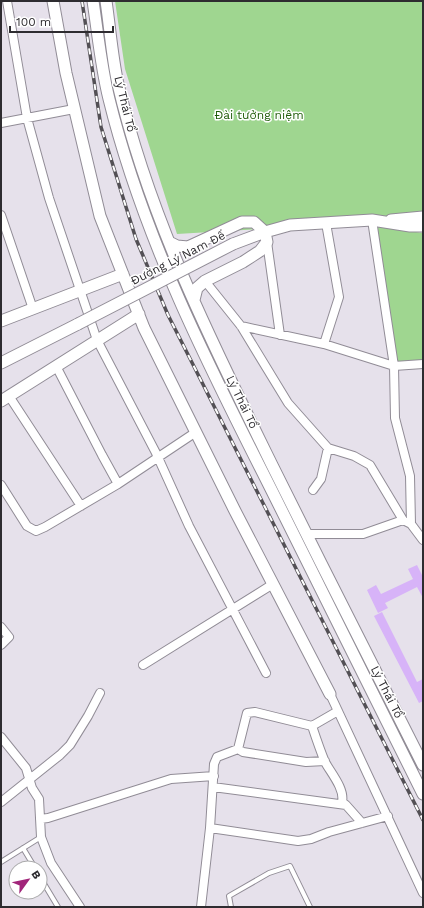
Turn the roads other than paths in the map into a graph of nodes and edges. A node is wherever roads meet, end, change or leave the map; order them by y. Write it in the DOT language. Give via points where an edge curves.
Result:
graph roads {
  1 [pos="7,1"];
  2 [pos="53,1"];
  3 [pos="93,1"];
  4 [pos="106,1"];
  5 [pos="74,109"];
  6 [pos="26,118"];
  7 [pos="1,123"];
  8 [pos="154,202"];
  9 [pos="142,207"];
  10 [pos="1,215"];
  11 [pos="423,217"];
  12 [pos="377,220"];
  13 [pos="326,223"];
  14 [pos="423,226"];
  15 [pos="266,237"];
  16 [pos="169,242"];
  17 [pos="123,274"];
  18 [pos="205,281"];
  19 [pos="80,291"];
  20 [pos="194,300"];
  21 [pos="33,309"];
  22 [pos="139,314"];
  23 [pos="1,321"];
  24 [pos="241,326"];
  25 [pos="210,335"];
  26 [pos="280,335"];
  27 [pos="97,340"];
  28 [pos="198,340"];
  29 [pos="324,344"];
  30 [pos="1,362"];
  31 [pos="423,364"];
  32 [pos="56,366"];
  33 [pos="394,366"];
  34 [pos="5,398"];
  35 [pos="196,432"];
  36 [pos="328,448"];
  37 [pos="158,457"];
  38 [pos="118,484"];
  39 [pos="1,485"];
  40 [pos="314,490"];
  41 [pos="81,506"];
  42 [pos="403,520"];
  43 [pos="411,524"];
  44 [pos="307,534"];
  45 [pos="423,540"];
  46 [pos="273,584"];
  47 [pos="233,609"];
  48 [pos="1,627"];
  49 [pos="1,645"];
  50 [pos="143,665"];
  51 [pos="266,673"];
  52 [pos="100,693"];
  53 [pos="330,694"];
  54 [pos="338,711"];
  55 [pos="312,726"];
  56 [pos="1,737"];
  57 [pos="238,749"];
  58 [pos="325,761"];
  59 [pos="423,765"];
  60 [pos="214,776"];
  61 [pos="30,778"];
  62 [pos="213,787"];
  63 [pos="423,794"];
  64 [pos="1,802"];
  65 [pos="346,805"];
  66 [pos="388,816"];
  67 [pos="40,819"];
  68 [pos="362,823"];
  69 [pos="210,828"];
  70 [pos="41,837"];
  71 [pos="23,848"];
  72 [pos="30,860"];
  73 [pos="1,862"];
  74 [pos="48,890"];
  75 [pos="423,893"];
  76 [pos="58,907"];
  77 [pos="80,907"];
  78 [pos="201,907"];
  79 [pos="231,907"];
  80 [pos="310,907"];
  1 -- 6 [label="street"];
  2 -- 5 [label="main road"];
  3 -- 9 [label="main road, Lý Thái Tổ" via="109,99"];
  4 -- 8 [label="main road, Lý Thái Tổ" via="121,95"];
  5 -- 6 [label="street"];
  5 -- 17 [label="main road" via="100,216"];
  6 -- 7 [label="street"];
  6 -- 19 [label="street"];
  8 -- 9 [label="main road"];
  8 -- 16 [label="main road, Lý Thái Tổ"];
  9 -- 28 [label="main road, Lý Thái Tổ"];
  10 -- 21 [label="street"];
  11 -- 12 [label="main road, Đường Lý Nam Đế"];
  12 -- 13 [label="main road, Đường Lý Nam Đế"];
  12 -- 14 [label="main road, Đường Lý Nam Đế"];
  12 -- 33 [label="street"];
  13 -- 15 [label="main road, Đường Lý Nam Đế" via="290,225"];
  13 -- 29 [label="street" via="339,297"];
  15 -- 16 [label="main road" via="254,222 242,222 188,247"];
  15 -- 18 [label="main road" via="260,251"];
  15 -- 26 [label="street"];
  15 -- 30 [label="main road, Đường Lý Nam Đế, bridge" via="234,244"];
  16 -- 20 [label="main road, Lý Thái Tổ"];
  17 -- 19 [label="main road"];
  17 -- 22 [label="main road"];
  18 -- 20 [label="main road" via="197,288"];
  18 -- 24 [label="street"];
  19 -- 21 [label="main road"];
  19 -- 27 [label="street"];
  20 -- 25 [label="main road, Lý Thái Tổ"];
  21 -- 23 [label="main road"];
  22 -- 27 [label="main road"];
  22 -- 35 [label="main road"];
  24 -- 26 [label="street"];
  24 -- 36 [label="street" via="288,403"];
  25 -- 28 [label="main road"];
  25 -- 44 [label="main road, Lý Thái Tổ"];
  26 -- 29 [label="street"];
  27 -- 32 [label="main road"];
  27 -- 37 [label="street"];
  28 -- 63 [label="main road, Lý Thái Tổ"];
  29 -- 33 [label="street"];
  31 -- 33 [label="street"];
  32 -- 34 [label="main road"];
  32 -- 38 [label="street"];
  33 -- 43 [label="street" via="395,418 410,476"];
  34 -- 41 [label="street"];
  35 -- 37 [label="street"];
  35 -- 46 [label="main road"];
  36 -- 40 [label="street" via="321,479"];
  36 -- 42 [label="street" via="354,456 370,465"];
  37 -- 38 [label="street"];
  37 -- 47 [label="street"];
  38 -- 41 [label="street"];
  39 -- 41 [label="street" via="27,526 36,531"];
  42 -- 43 [label="street"];
  42 -- 44 [label="street" via="363,534"];
  43 -- 45 [label="street"];
  44 -- 59 [label="main road, Lý Thái Tổ"];
  46 -- 47 [label="street"];
  46 -- 53 [label="main road"];
  47 -- 50 [label="street"];
  47 -- 51 [label="street"];
  48 -- 49 [label="street" via="9,637"];
  52 -- 61 [label="street" via="70,745"];
  53 -- 54 [label="street"];
  54 -- 55 [label="street"];
  54 -- 66 [label="street"];
  55 -- 57 [label="street" via="255,712 247,713"];
  55 -- 58 [label="street"];
  56 -- 61 [label="street" via="26,768"];
  57 -- 58 [label="street" via="243,752 306,762"];
  57 -- 60 [label="street" via="217,757"];
  58 -- 65 [label="street" via="340,788 342,802"];
  60 -- 62 [label="street"];
  60 -- 67 [label="street" via="171,779"];
  61 -- 64 [label="street"];
  61 -- 67 [label="street" via="32,788 39,799"];
  62 -- 65 [label="street"];
  62 -- 69 [label="street"];
  65 -- 68 [label="street"];
  66 -- 68 [label="street"];
  66 -- 75 [label="street"];
  67 -- 70 [label="street"];
  68 -- 69 [label="street" via="298,841"];
  69 -- 78 [label="street"];
  70 -- 71 [label="lane"];
  70 -- 77 [label="street" via="51,862"];
  71 -- 72 [label="lane"];
  71 -- 73 [label="lane"];
  74 -- 76 [label="lane"];
  79 -- 80 [label="lane" via="229,896 269,873 290,866"];
}
